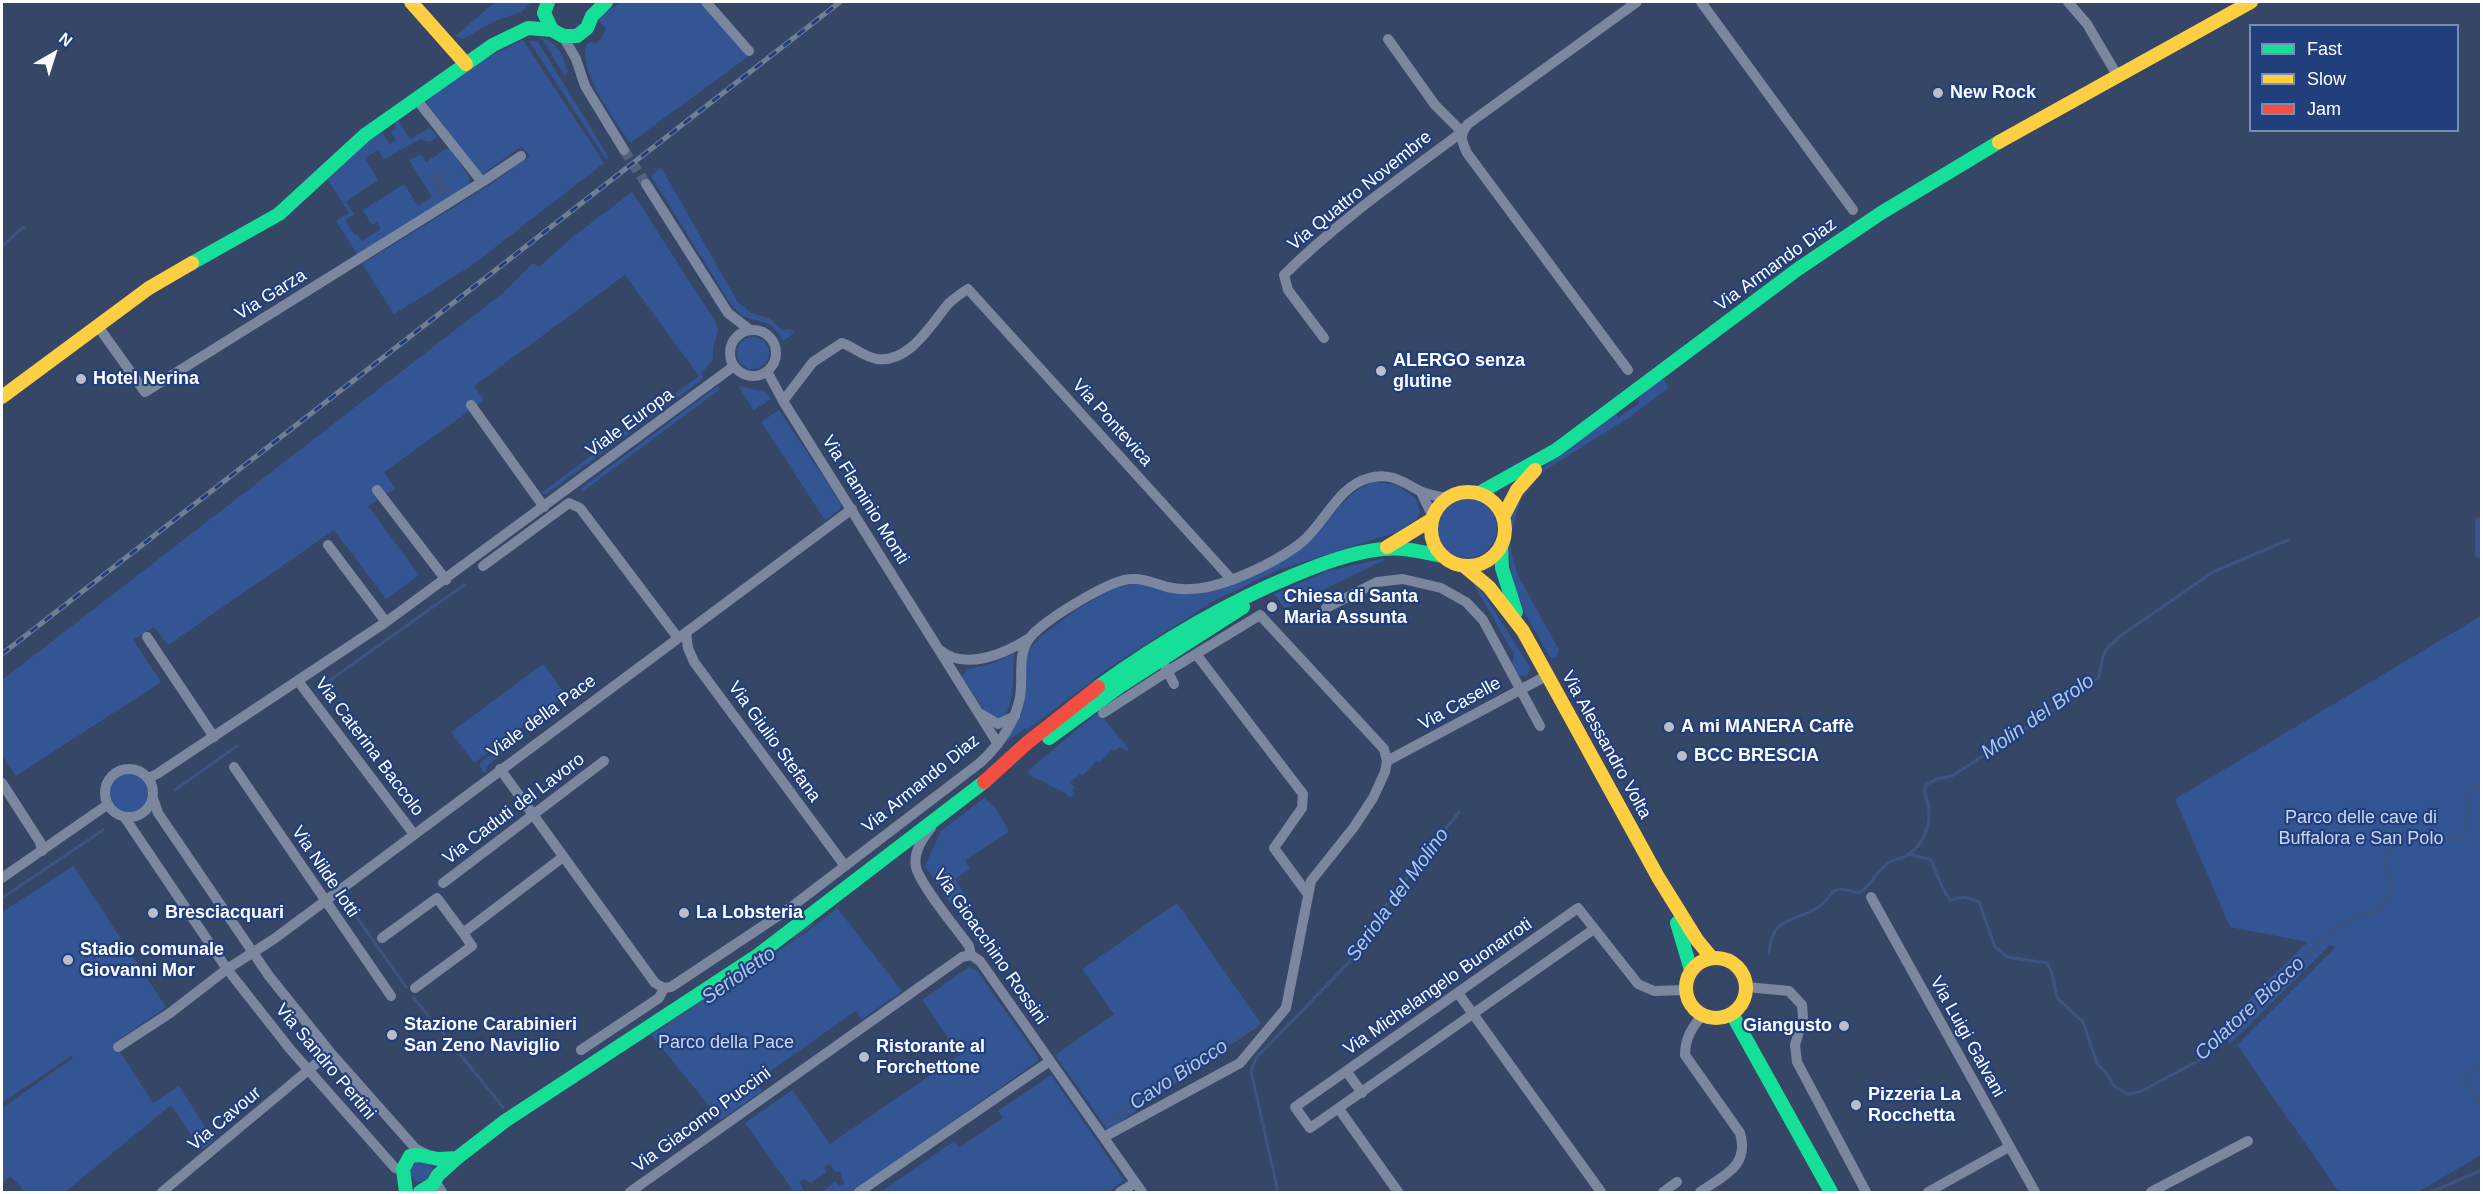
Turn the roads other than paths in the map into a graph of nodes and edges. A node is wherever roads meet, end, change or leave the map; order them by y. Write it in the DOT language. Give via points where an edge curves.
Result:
graph roads {
  1 [pos="411,2"];
  2 [pos="589,2"];
  3 [pos="606,2"];
  4 [pos="706,2"];
  5 [pos="1637,2"];
  6 [pos="1701,2"];
  7 [pos="2068,2"];
  8 [pos="2251,2"];
  9 [pos="546,4"];
  10 [pos="592,16"];
  11 [pos="528,28"];
  12 [pos="583,32"];
  13 [pos="557,33"];
  14 [pos="1388,39"];
  15 [pos="749,51"];
  16 [pos="576,59"];
  17 [pos="466,64"];
  18 [pos="2117,75"];
  19 [pos="417,100"];
  20 [pos="1462,132"];
  21 [pos="624,150"];
  22 [pos="521,156"];
  23 [pos="482,182"];
  24 [pos="646,184"];
  25 [pos="1853,210"];
  26 [pos="728,313"];
  27 [pos="97,325"];
  28 [pos="750,330"];
  29 [pos="1324,338"];
  30 [pos="735,339"];
  31 [pos="734,366"];
  32 [pos="1628,370"];
  33 [pos="767,371"];
  34 [pos="2,396"];
  35 [pos="783,401"];
  36 [pos="471,405"];
  37 [pos="1556,450"];
  38 [pos="377,490"];
  39 [pos="1421,492"];
  40 [pos="1479,493"];
  41 [pos="1446,498"];
  42 [pos="544,507"];
  43 [pos="852,508"];
  44 [pos="1503,517"];
  45 [pos="1432,518"];
  46 [pos="328,545"];
  47 [pos="1501,545"];
  48 [pos="1381,549"];
  49 [pos="1442,556"];
  50 [pos="483,566"];
  51 [pos="1464,566"];
  52 [pos="1296,574"];
  53 [pos="446,580"];
  54 [pos="1232,580"];
  55 [pos="1326,608"];
  56 [pos="1234,613"];
  57 [pos="386,622"];
  58 [pos="1523,631"];
  59 [pos="1229,634"];
  60 [pos="682,635"];
  61 [pos="1173,636"];
  62 [pos="147,637"];
  63 [pos="1031,637"];
  64 [pos="936,646"];
  65 [pos="1012,647"];
  66 [pos="1196,654"];
  67 [pos="1021,658"];
  68 [pos="1159,659"];
  69 [pos="962,660"];
  70 [pos="1168,670"];
  71 [pos="1548,675"];
  72 [pos="956,679"];
  73 [pos="298,681"];
  74 [pos="1174,684"];
  75 [pos="1520,690"];
  76 [pos="978,712"];
  77 [pos="1103,713"];
  78 [pos="1015,716"];
  79 [pos="1540,726"];
  80 [pos="214,737"];
  81 [pos="998,744"];
  82 [pos="604,761"];
  83 [pos="1387,761"];
  84 [pos="234,767"];
  85 [pos="500,769"];
  86 [pos="148,778"];
  87 [pos="2,783"];
  88 [pos="981,785"];
  89 [pos="153,798"];
  90 [pos="107,805"];
  91 [pos="532,815"];
  92 [pos="126,818"];
  93 [pos="939,818"];
  94 [pos="413,833"];
  95 [pos="42,851"];
  96 [pos="563,857"];
  97 [pos="845,866"];
  98 [pos="1658,877"];
  99 [pos="2,878"];
  100 [pos="443,883"];
  101 [pos="1307,893"];
  102 [pos="1871,897"];
  103 [pos="324,900"];
  104 [pos="1594,929"];
  105 [pos="463,933"];
  106 [pos="382,938"];
  107 [pos="251,952"];
  108 [pos="971,955"];
  109 [pos="1711,957"];
  110 [pos="227,969"];
  111 [pos="1691,970"];
  112 [pos="1747,987"];
  113 [pos="415,988"];
  114 [pos="664,988"];
  115 [pos="1686,990"];
  116 [pos="1458,993"];
  117 [pos="391,996"];
  118 [pos="1732,1014"];
  119 [pos="1473,1015"];
  120 [pos="1702,1015"];
  121 [pos="118,1047"];
  122 [pos="581,1050"];
  123 [pos="330,1052"];
  124 [pos="1050,1061"];
  125 [pos="309,1070"];
  126 [pos="1347,1072"];
  127 [pos="1362,1093"];
  128 [pos="1339,1109"];
  129 [pos="1104,1137"];
  130 [pos="2248,1141"];
  131 [pos="2009,1147"];
  132 [pos="430,1156"];
  133 [pos="457,1158"];
  134 [pos="404,1181"];
  135 [pos="1677,1182"];
  136 [pos="1135,1183"];
  137 [pos="432,1186"];
  138 [pos="162,1192"];
  139 [pos="630,1192"];
  140 [pos="860,1192"];
  141 [pos="1120,1192"];
  142 [pos="1142,1192"];
  143 [pos="1398,1192"];
  144 [pos="1602,1192"];
  145 [pos="1663,1192"];
  146 [pos="1700,1192"];
  147 [pos="1831,1192"];
  148 [pos="1866,1192"];
  149 [pos="1928,1192"];
  150 [pos="2035,1192"];
  151 [pos="2151,1192"];
  1 -- 17 [label="main road"];
  2 -- 10 [label="main road"];
  3 -- 10 [label="main road"];
  4 -- 15 [label="street"];
  5 -- 20 [label="street, Via Quattro Novembre"];
  6 -- 25 [label="street"];
  7 -- 18 [label="street" via="2087,24"];
  8 -- 18 [label="main road, Via Armando Diaz"];
  9 -- 11 [label="main road"];
  9 -- 13 [label="main road" via="545,20"];
  10 -- 12 [label="main road"];
  11 -- 13 [label="main road"];
  11 -- 17 [label="main road" via="492,45"];
  12 -- 13 [label="main road" via="577,36"];
  12 -- 16 [label="street"];
  13 -- 16 [label="street"];
  14 -- 20 [label="street, Via Quattro Novembre" via="1435,105"];
  16 -- 21 [label="street" via="585,86"];
  17 -- 19 [label="main road"];
  18 -- 37 [label="main road, Via Armando Diaz" via="1979,152 1834,244"];
  19 -- 23 [label="street"];
  19 -- 27 [label="main road" via="365,135 279,214 149,288"];
  20 -- 29 [label="street, Via Quattro Novembre" via="1284,275 1288,290"];
  20 -- 32 [label="street, Via Quattro Novembre" via="1467,153"];
  22 -- 23 [label="street, Via Garza"];
  23 -- 27 [label="street, Via Garza" via="145,392"];
  24 -- 26 [label="street"];
  26 -- 28 [label="street"];
  26 -- 30 [label="street"];
  27 -- 34 [label="main road"];
  28 -- 30 [label="street"];
  28 -- 33 [label="street" via="763,333 773,342 775,361"];
  30 -- 31 [label="street" via="731,350"];
  31 -- 33 [label="street" via="750,376"];
  31 -- 42 [label="street, Viale Europa"];
  33 -- 35 [label="street, Via Flaminio Monti"];
  35 -- 43 [label="street, Via Flaminio Monti"];
  35 -- 54 [label="street, Via Pontevica" via="813,362 842,343 879,359 900,353 968,289"];
  36 -- 42 [label="street"];
  37 -- 40 [label="main road, Via Armando Diaz"];
  37 -- 44 [label="main road, Via Armando Diaz" via="1517,490"];
  38 -- 53 [label="street"];
  39 -- 41 [label="street, Via Armando Diaz"];
  39 -- 45 [label="street"];
  39 -- 54 [label="street, Via Armando Diaz" via="1391,477 1377,476 1358,482 1301,543"];
  40 -- 41 [label="main road" via="1460,492"];
  40 -- 44 [label="main road" via="1494,502"];
  41 -- 45 [label="main road"];
  42 -- 53 [label="street, Viale Europa"];
  43 -- 60 [label="street, Viale della Pace"];
  43 -- 64 [label="street, Via Flaminio Monti"];
  44 -- 47 [label="main road"];
  45 -- 48 [label="main road, Via Armando Diaz"];
  45 -- 49 [label="main road" via="1432,540"];
  46 -- 57 [label="street"];
  47 -- 51 [label="main road" via="1486,561"];
  47 -- 58 [label="main road, Via Alessandro Volta" via="1504,579"];
  48 -- 49 [label="main road, Via Armando Diaz"];
  48 -- 52 [label="main road, Via Armando Diaz"];
  49 -- 51 [label="main road"];
  50 -- 60 [label="street, Via Giulio Stefana" via="569,503 580,507"];
  51 -- 58 [label="main road, Via Alessandro Volta" via="1490,587"];
  52 -- 56 [label="main road, Via Armando Diaz"];
  52 -- 61 [label="main road, Via Armando Diaz" via="1241,597"];
  53 -- 57 [label="street, Viale Europa"];
  54 -- 63 [label="street, Via Armando Diaz" via="1187,589 1134,579 1119,581"];
  55 -- 75 [label="street" via="1377,582 1403,579 1441,588 1466,602 1483,620"];
  56 -- 59 [label="street"];
  56 -- 68 [label="main road, Via Armando Diaz"];
  57 -- 73 [label="street, Viale Europa"];
  58 -- 71 [label="main road, Via Alessandro Volta"];
  59 -- 66 [label="street"];
  59 -- 83 [label="street" via="1260,615 1384,749"];
  60 -- 85 [label="street, Viale della Pace"];
  60 -- 97 [label="street, Via Giulio Stefana" via="694,662"];
  61 -- 68 [label="main road, Via Armando Diaz"];
  61 -- 88 [label="main road, Via Armando Diaz" via="1073,704"];
  62 -- 80 [label="street"];
  63 -- 65 [label="street"];
  63 -- 67 [label="street, Via Armando Diaz"];
  64 -- 69 [label="street" via="947,656"];
  64 -- 72 [label="street, Via Flaminio Monti"];
  65 -- 67 [label="street"];
  65 -- 69 [label="street" via="978,659"];
  66 -- 70 [label="street"];
  66 -- 101 [label="street" via="1303,794 1302,808 1274,848"];
  67 -- 78 [label="street, Via Armando Diaz"];
  68 -- 70 [label="street"];
  68 -- 88 [label="main road, Via Armando Diaz" via="1081,712 995,780"];
  69 -- 72 [label="street" via="955,669"];
  70 -- 74 [label="street"];
  70 -- 77 [label="street"];
  71 -- 75 [label="street, Via Caselle"];
  71 -- 98 [label="main road, Via Alessandro Volta"];
  72 -- 76 [label="street, Via Flaminio Monti"];
  73 -- 80 [label="street, Viale Europa"];
  73 -- 94 [label="street, Via Caterina Baccolo"];
  75 -- 79 [label="street"];
  75 -- 83 [label="street, Via Caselle"];
  76 -- 78 [label="street" via="998,724"];
  76 -- 81 [label="street, Via Flaminio Monti"];
  78 -- 81 [label="street, Via Armando Diaz"];
  80 -- 86 [label="street, Viale Europa"];
  81 -- 97 [label="street, Via Armando Diaz" via="981,762"];
  82 -- 91 [label="street, Via Caduti del Lavoro"];
  83 -- 101 [label="street" via="1373,798 1311,881"];
  84 -- 103 [label="street, Via Nilde Iotti"];
  85 -- 91 [label="street, Via Caduti del Lavoro"];
  85 -- 94 [label="street, Viale della Pace"];
  86 -- 89 [label="street"];
  86 -- 90 [label="street" via="139,771 116,772 107,781"];
  87 -- 95 [label="street"];
  88 -- 93 [label="main road, Via Armando Diaz"];
  89 -- 92 [label="street" via="143,813"];
  89 -- 107 [label="street, Via Sandro Pertini" via="158,813"];
  90 -- 92 [label="street"];
  90 -- 95 [label="street"];
  91 -- 96 [label="street, Via Caduti del Lavoro"];
  91 -- 100 [label="street, Via Caduti del Lavoro"];
  92 -- 110 [label="street, Via Sandro Pertini"];
  93 -- 108 [label="street, Via Gioacchino Rossini" via="922,840 916,867 969,946"];
  93 -- 133 [label="main road, Via Armando Diaz" via="758,955 533,1101"];
  94 -- 103 [label="street, Viale della Pace"];
  95 -- 99 [label="street"];
  96 -- 105 [label="street"];
  96 -- 114 [label="street, Via Caduti del Lavoro" via="656,983"];
  97 -- 114 [label="street, Via Armando Diaz" via="739,944"];
  98 -- 109 [label="main road, Via Alessandro Volta"];
  98 -- 111 [label="main road, Via Alessandro Volta" via="1684,941"];
  101 -- 129 [label="street" via="1286,1008 1272,1027 1240,1063"];
  102 -- 131 [label="street, Via Luigi Galvani"];
  103 -- 107 [label="street, Viale della Pace"];
  103 -- 117 [label="street, Via Nilde Iotti"];
  104 -- 115 [label="street, Via Michelangelo Buonarroti" via="1638,984 1654,991"];
  104 -- 116 [label="street, Via Michelangelo Buonarroti" via="1578,908"];
  104 -- 119 [label="street"];
  105 -- 106 [label="street" via="437,898"];
  105 -- 113 [label="street" via="472,946"];
  107 -- 110 [label="street"];
  107 -- 123 [label="street, Via Sandro Pertini"];
  108 -- 124 [label="street, Via Gioacchino Rossini" via="980,961"];
  108 -- 139 [label="street, Via Giacomo Puccini" via="962,957"];
  109 -- 111 [label="main road"];
  109 -- 112 [label="main road" via="1732,961 1740,968"];
  110 -- 121 [label="street"];
  110 -- 125 [label="street, Via Sandro Pertini"];
  111 -- 115 [label="main road, Via Alessandro Volta"];
  112 -- 118 [label="main road" via="1743,1002"];
  112 -- 148 [label="street" via="1789,991 1802,1005 1803,1018 1795,1045 1797,1062"];
  114 -- 122 [label="street, Via Armando Diaz" via="659,998"];
  115 -- 120 [label="main road" via="1694,1009"];
  116 -- 119 [label="street"];
  116 -- 126 [label="street, Via Michelangelo Buonarroti"];
  118 -- 120 [label="main road" via="1712,1018"];
  118 -- 147 [label="main road"];
  119 -- 127 [label="street"];
  119 -- 144 [label="street"];
  120 -- 146 [label="street" via="1690,1031 1685,1055 1740,1133 1744,1145 1742,1158 1734,1168"];
  123 -- 125 [label="street, Via Cavour"];
  123 -- 132 [label="street, Via Sandro Pertini" via="416,1149"];
  124 -- 129 [label="street, Via Gioacchino Rossini"];
  124 -- 140 [label="street"];
  125 -- 134 [label="street, Via Sandro Pertini"];
  125 -- 138 [label="street, Via Cavour"];
  126 -- 127 [label="street"];
  126 -- 128 [label="street, Via Michelangelo Buonarroti" via="1295,1107 1310,1128"];
  127 -- 128 [label="street"];
  128 -- 143 [label="street"];
  129 -- 136 [label="street, Via Gioacchino Rossini"];
  130 -- 151 [label="street"];
  131 -- 149 [label="street"];
  131 -- 150 [label="street, Via Luigi Galvani"];
  132 -- 133 [label="main road"];
  132 -- 134 [label="main road" via="413,1155 405,1161"];
  132 -- 137 [label="main road" via="439,1168"];
  133 -- 137 [label="main road, Via Armando Diaz"];
  134 -- 137 [label="main road" via="417,1189"];
  135 -- 145 [label="street"];
  136 -- 141 [label="street"];
  136 -- 142 [label="street, Via Gioacchino Rossini"];
}
